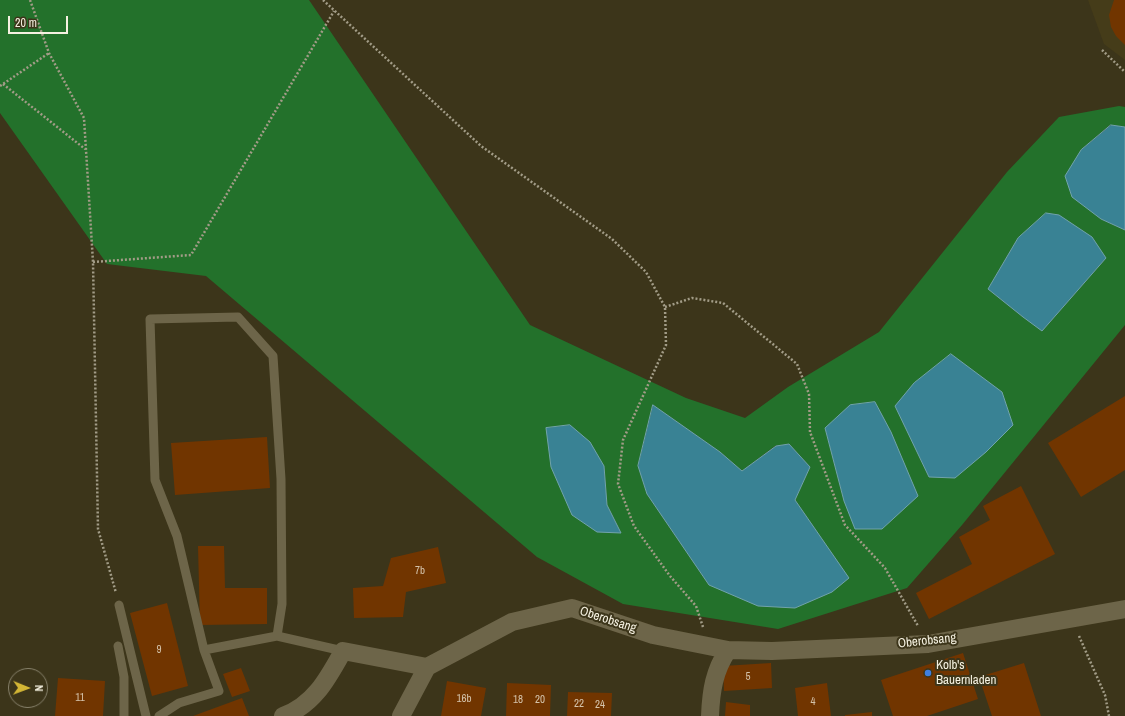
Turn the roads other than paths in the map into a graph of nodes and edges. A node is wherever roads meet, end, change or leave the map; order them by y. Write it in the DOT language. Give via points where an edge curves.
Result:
graph roads {
  1 [pos="119,605"];
  2 [pos="1125,609"];
  3 [pos="277,636"];
  4 [pos="118,646"];
  5 [pos="204,650"];
  6 [pos="728,650"];
  7 [pos="343,651"];
  8 [pos="426,667"];
  9 [pos="124,716"];
  10 [pos="146,716"];
  11 [pos="159,716"];
  12 [pos="284,716"];
  13 [pos="402,716"];
  14 [pos="710,716"];
  1 -- 10 [label="lane"];
  2 -- 6 [label="street, Oberobsang" via="928,644 772,651"];
  3 -- 5 [label="lane"];
  3 -- 5 [label="lane" via="282,604 281,479 273,356 238,316 150,319 155,480 177,536"];
  3 -- 7 [label="lane"];
  4 -- 9 [label="lane" via="124,677"];
  5 -- 11 [label="lane" via="219,692 179,703"];
  6 -- 8 [label="street, Oberobsang" via="653,635 572,608 512,622"];
  6 -- 14 [label="street" via="718,665 714,679"];
  7 -- 8 [label="street"];
  7 -- 12 [label="street" via="314,697 297,711"];
  8 -- 13 [label="street"];
}
